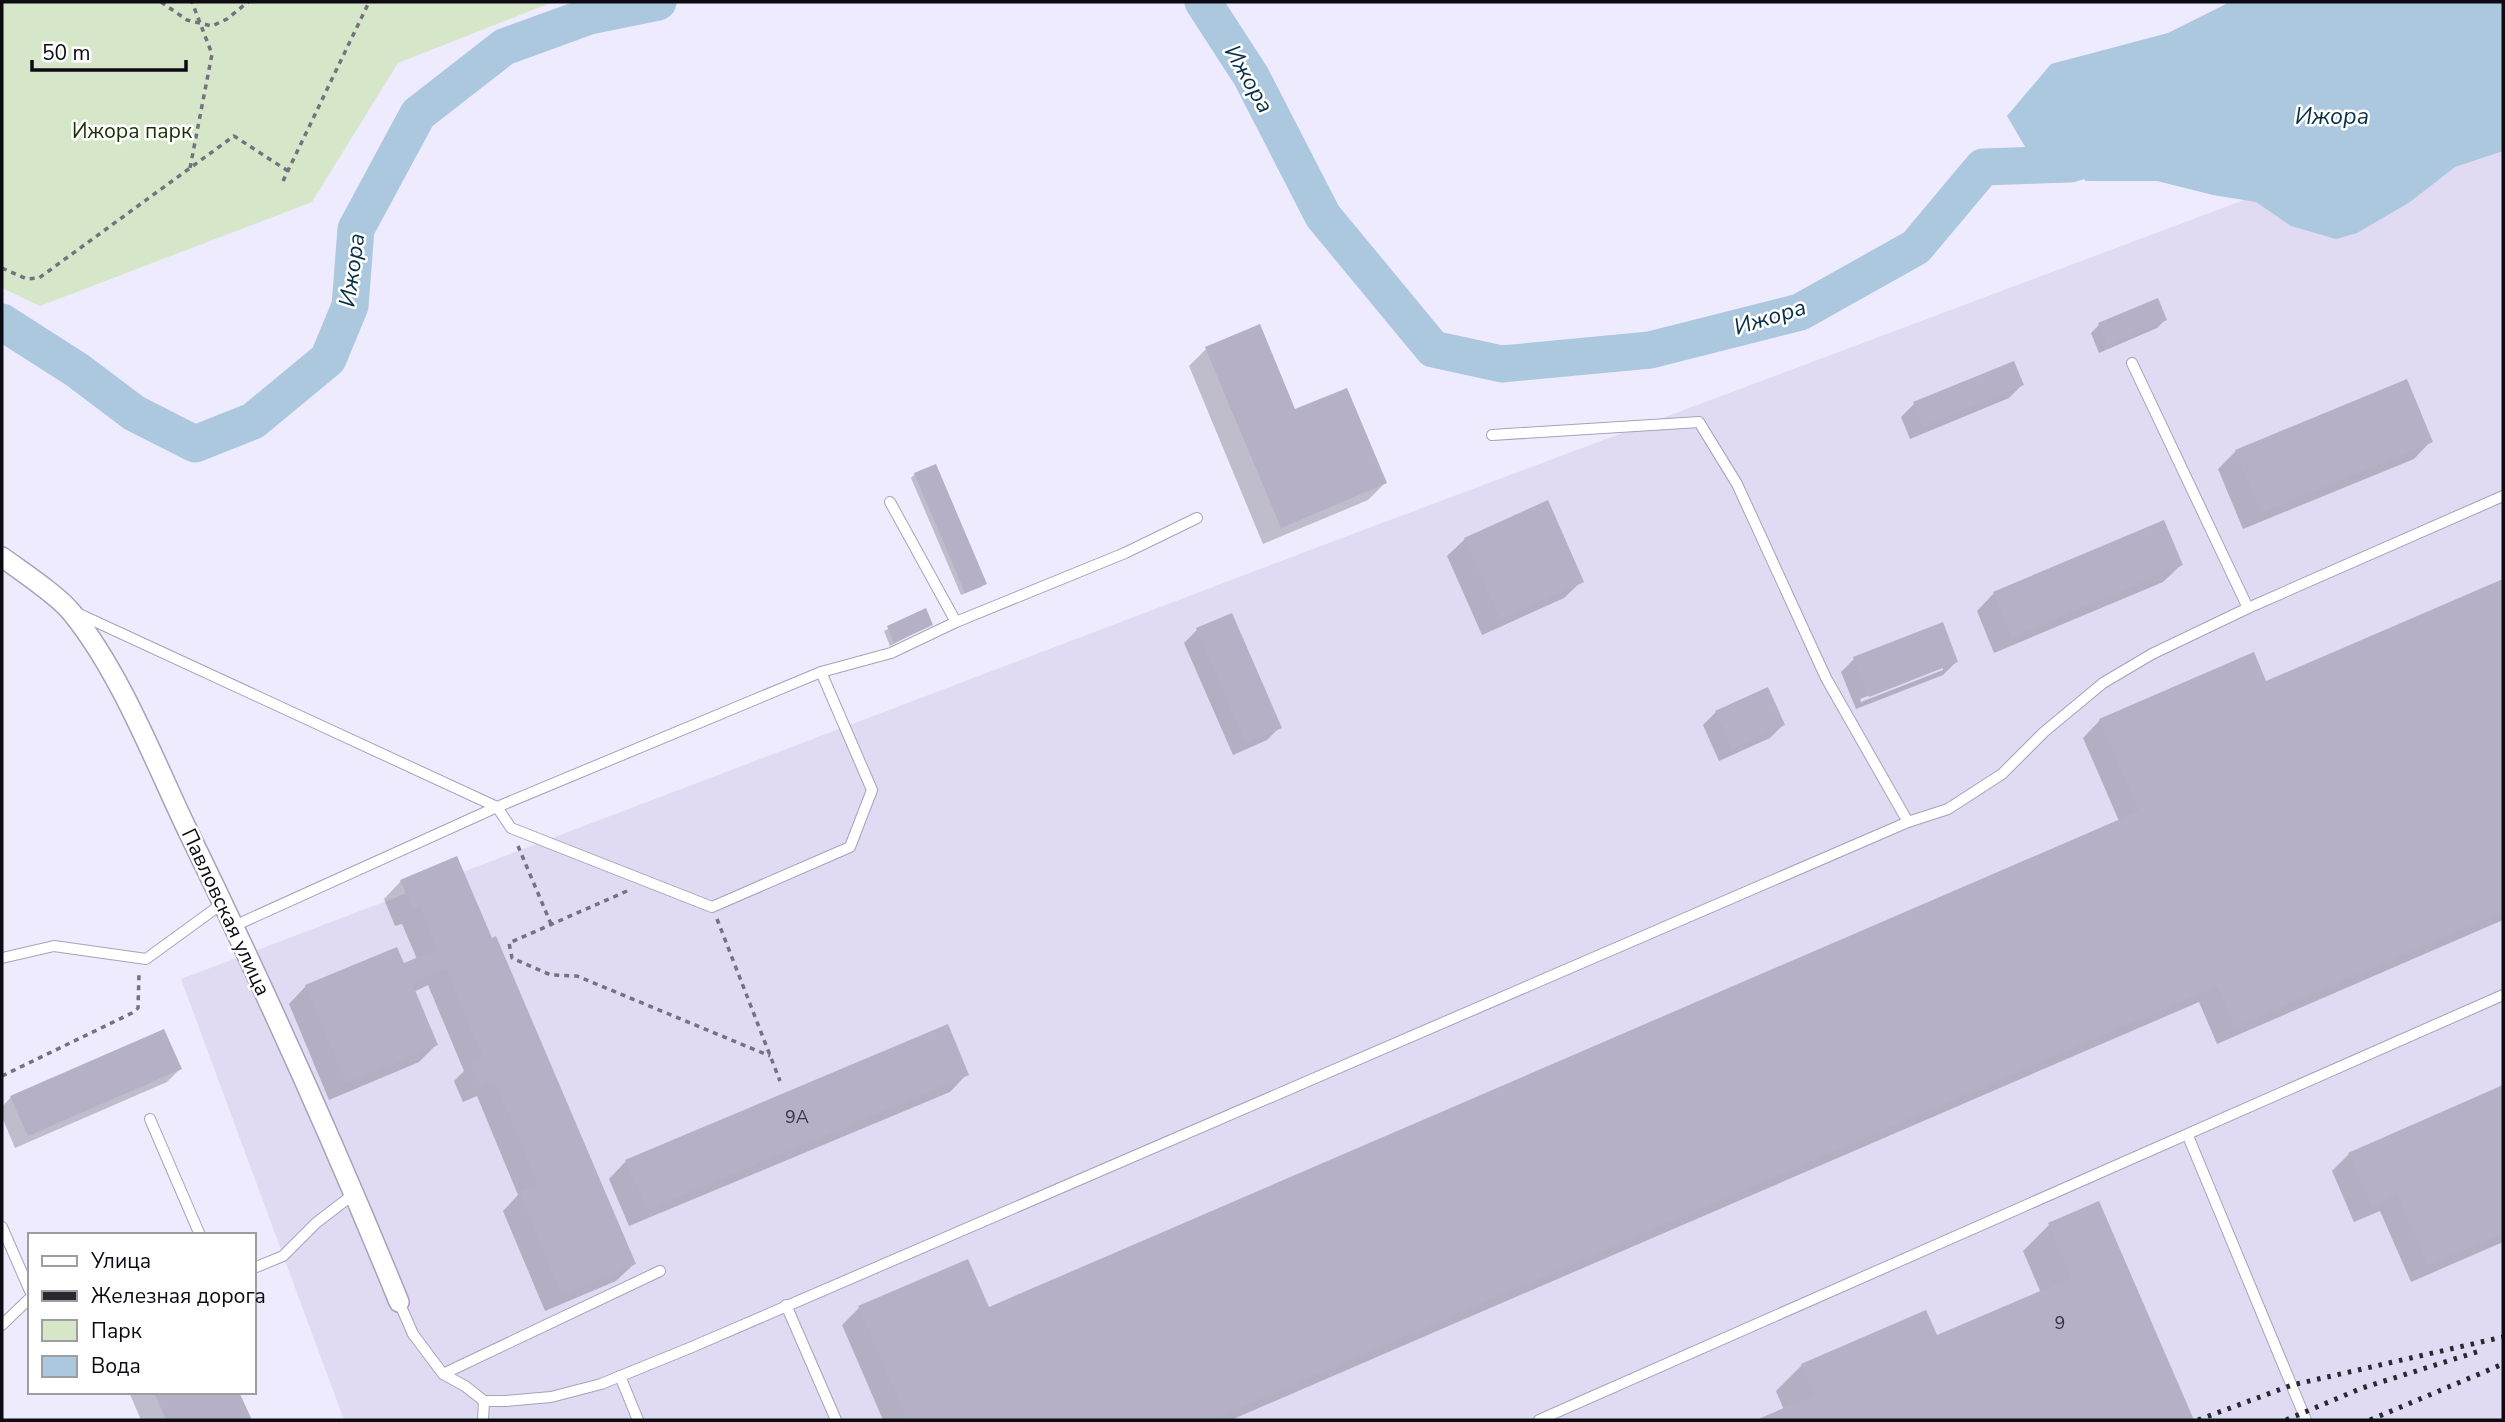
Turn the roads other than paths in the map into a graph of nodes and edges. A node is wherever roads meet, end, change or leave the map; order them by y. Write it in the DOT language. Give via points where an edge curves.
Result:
graph roads {
  1 [pos="2132,363"];
  2 [pos="1492,435"];
  3 [pos="2503,496"];
  4 [pos="890,502"];
  5 [pos="1196,518"];
  6 [pos="2,557"];
  7 [pos="2248,608"];
  8 [pos="71,610"];
  9 [pos="956,622"];
  10 [pos="821,672"];
  11 [pos="497,807"];
  12 [pos="1908,822"];
  13 [pos="223,903"];
  14 [pos="234,926"];
  15 [pos="2,958"];
  16 [pos="2503,995"];
  17 [pos="150,1119"];
  18 [pos="2188,1136"];
  19 [pos="355,1193"];
  20 [pos="2,1227"];
  21 [pos="199,1233"];
  22 [pos="256,1267"];
  23 [pos="660,1271"];
  24 [pos="28,1286"];
  25 [pos="28,1300"];
  26 [pos="400,1302"];
  27 [pos="786,1305"];
  28 [pos="2,1325"];
  29 [pos="443,1374"];
  30 [pos="620,1376"];
  31 [pos="484,1401"];
  32 [pos="483,1420"];
  33 [pos="638,1420"];
  34 [pos="836,1420"];
  35 [pos="1539,1420"];
  36 [pos="2306,1420"];
  1 -- 7 [label="lane"];
  2 -- 12 [label="lane" via="1699,422 1737,484 1826,678"];
  3 -- 7 [label="lane"];
  4 -- 9 [label="lane"];
  5 -- 9 [label="lane" via="1125,553"];
  6 -- 8 [label="street, Павловская улица"];
  7 -- 12 [label="lane" via="2103,683 2002,774 1948,809"];
  8 -- 11 [label="lane"];
  8 -- 13 [label="street, Павловская улица" via="123,697"];
  9 -- 10 [label="lane" via="891,653"];
  10 -- 11 [label="lane"];
  10 -- 11 [label="lane" via="872,790 850,847 712,907 511,828"];
  11 -- 14 [label="lane"];
  12 -- 27 [label="lane"];
  13 -- 14 [label="street, Павловская улица"];
  13 -- 15 [label="lane" via="146,959 54,946"];
  14 -- 19 [label="street, Павловская улица"];
  16 -- 18 [label="lane"];
  17 -- 21 [label="lane"];
  18 -- 35 [label="lane"];
  18 -- 36 [label="lane"];
  19 -- 22 [label="lane" via="283,1256"];
  19 -- 26 [label="street, Павловская улица"];
  20 -- 24 [label="lane"];
  23 -- 29 [label="lane"];
  25 -- 28 [label="lane"];
  26 -- 29 [label="lane" via="413,1334"];
  27 -- 30 [label="lane"];
  27 -- 34 [label="lane"];
  29 -- 31 [label="lane"];
  30 -- 31 [label="lane" via="551,1397"];
  30 -- 33 [label="lane"];
  31 -- 32 [label="lane"];
}
